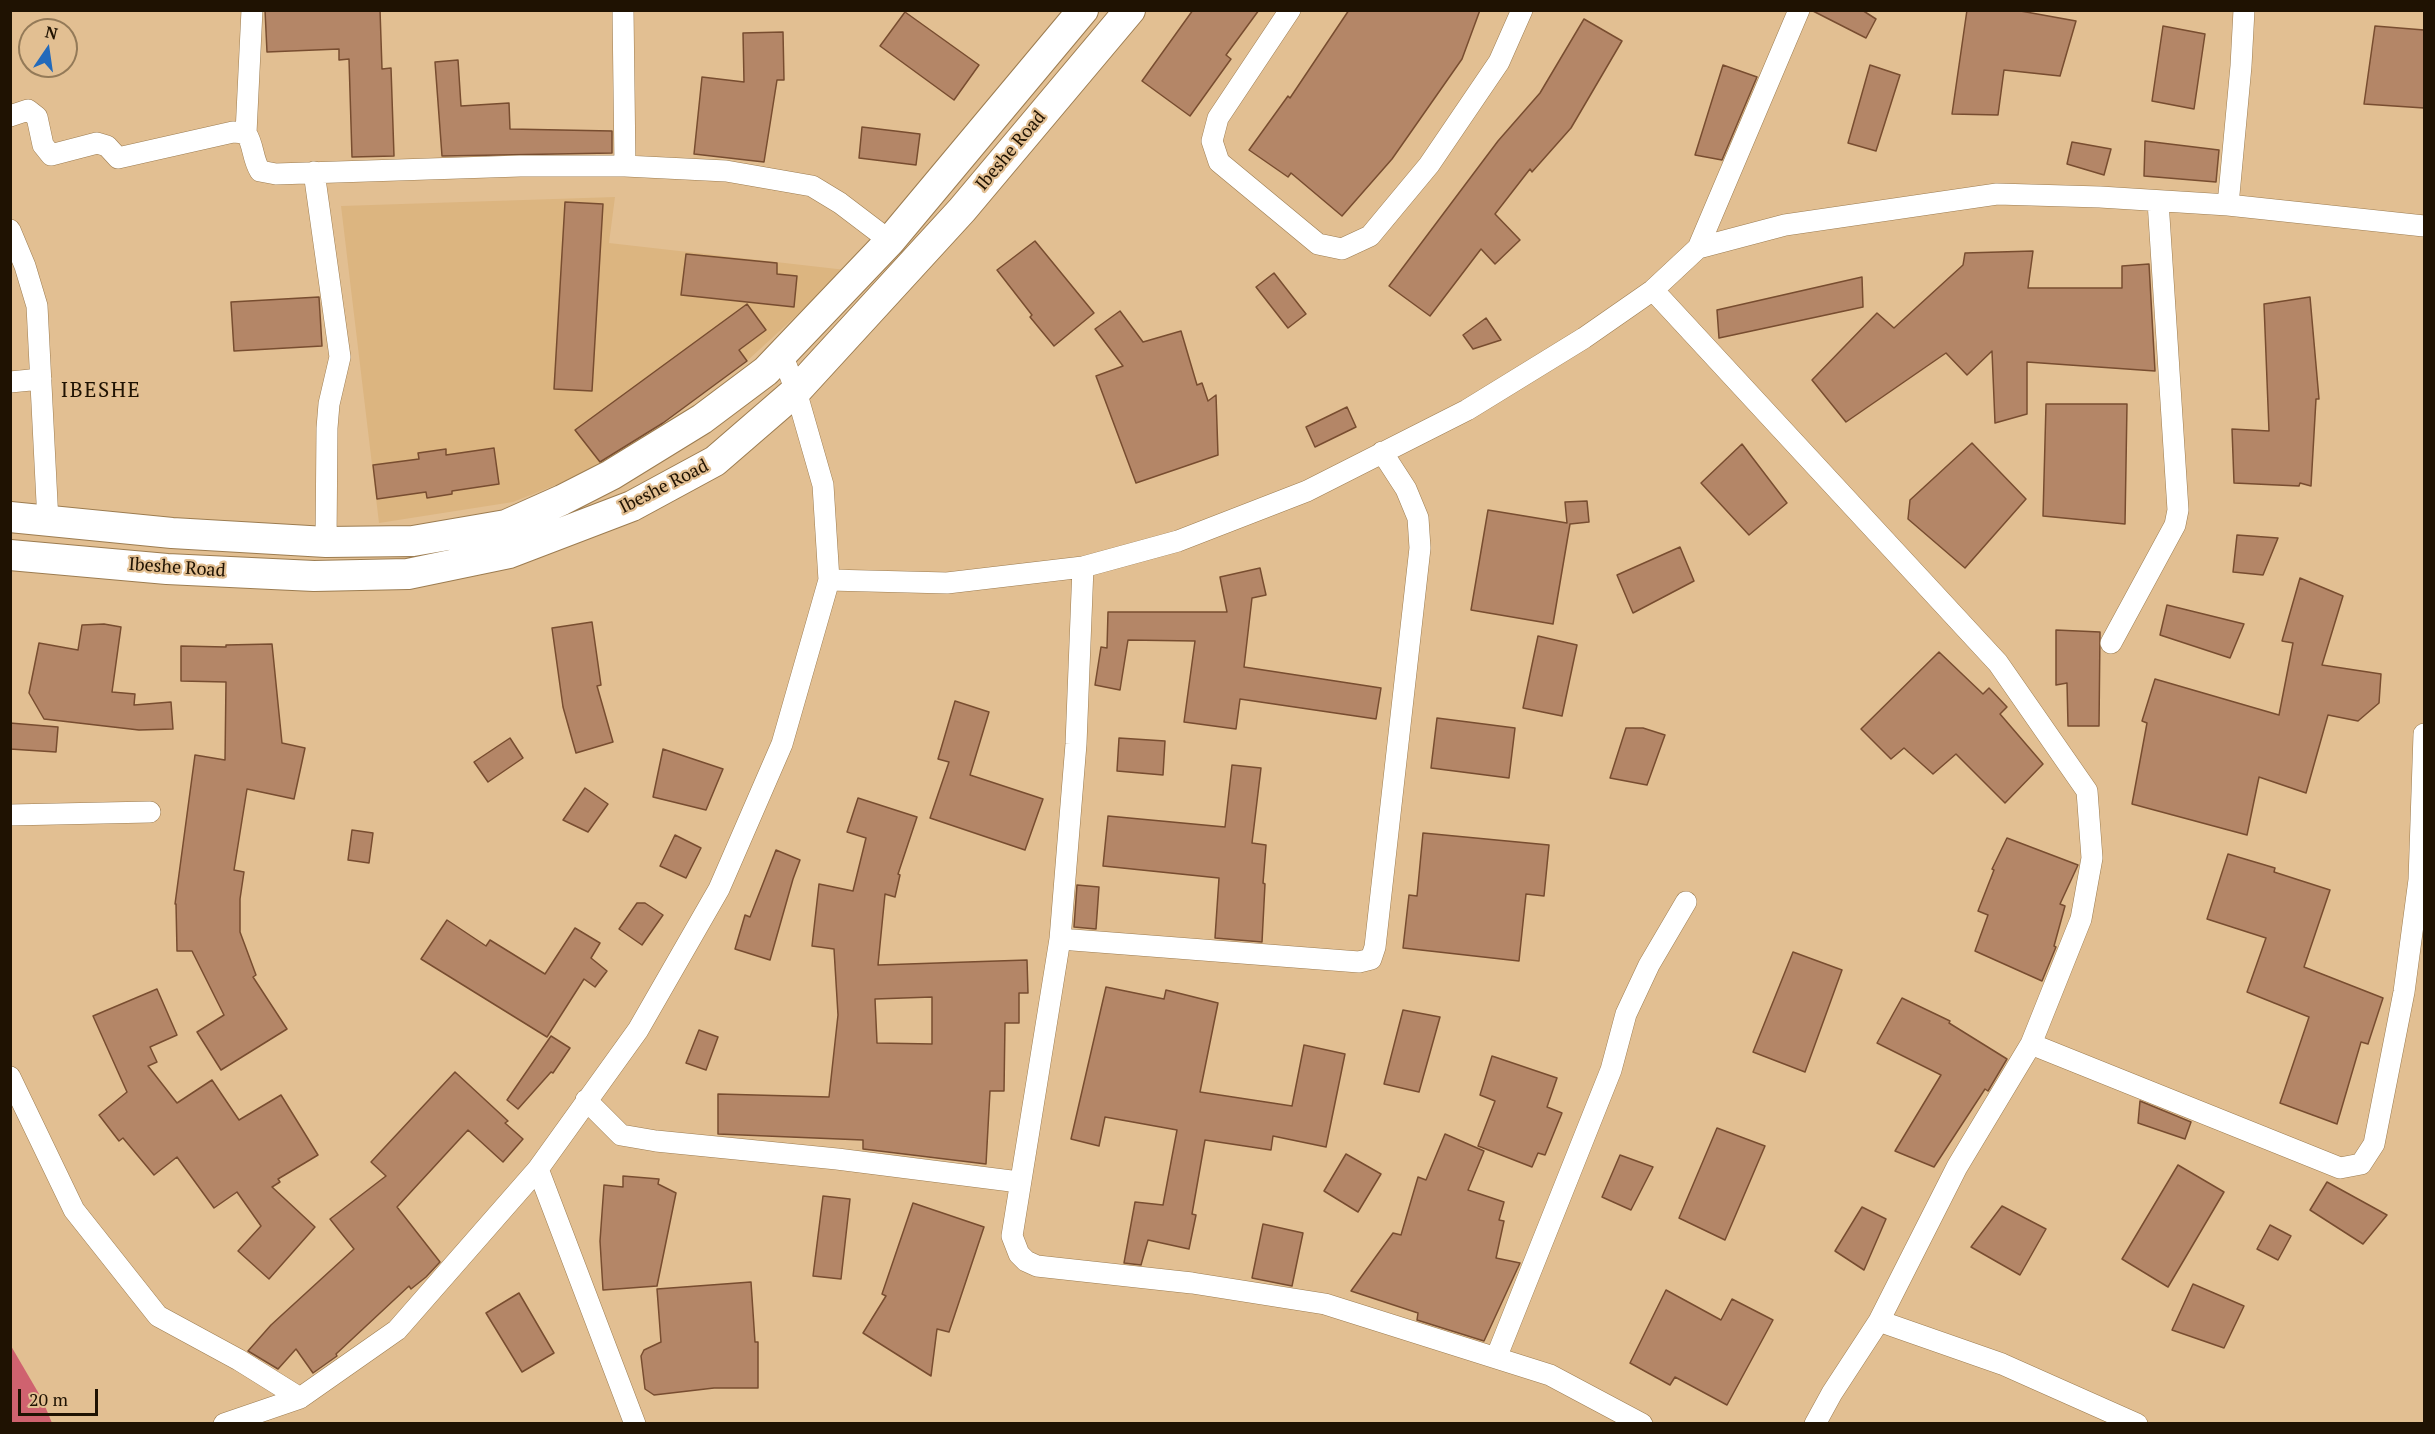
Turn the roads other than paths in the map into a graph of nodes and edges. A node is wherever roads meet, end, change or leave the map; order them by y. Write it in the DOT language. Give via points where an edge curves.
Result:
graph roads {
  1 [pos="252,10"];
  2 [pos="623,10"];
  3 [pos="1083,10"];
  4 [pos="1130,10"];
  5 [pos="1290,10"];
  6 [pos="1522,10"];
  7 [pos="1799,10"];
  8 [pos="2244,10"];
  9 [pos="10,116"];
  10 [pos="246,133"];
  11 [pos="625,166"];
  12 [pos="314,172"];
  13 [pos="2158,201"];
  14 [pos="2228,205"];
  15 [pos="2424,226"];
  16 [pos="10,230"];
  17 [pos="890,241"];
  18 [pos="1698,248"];
  19 [pos="1653,290"];
  20 [pos="782,354"];
  21 [pos="41,379"];
  22 [pos="10,382"];
  23 [pos="796,391"];
  24 [pos="1382,452"];
  25 [pos="10,517"];
  26 [pos="48,522"];
  27 [pos="327,542"];
  28 [pos="10,555"];
  29 [pos="1083,567"];
  30 [pos="830,580"];
  31 [pos="2111,643"];
  32 [pos="2424,734"];
  33 [pos="150,812"];
  34 [pos="10,815"];
  35 [pos="1686,902"];
  36 [pos="1060,939"];
  37 [pos="2031,1044"];
  38 [pos="10,1077"];
  39 [pos="586,1100"];
  40 [pos="538,1169"];
  41 [pos="1019,1182"];
  42 [pos="1879,1321"];
  43 [pos="1496,1358"];
  44 [pos="300,1398"];
  45 [pos="224,1424"];
  46 [pos="634,1424"];
  47 [pos="1642,1424"];
  48 [pos="1815,1424"];
  49 [pos="2137,1424"];
  1 -- 10 [label="street"];
  2 -- 11 [label="street"];
  3 -- 17 [label="main road, Ibeshe Road"];
  4 -- 23 [label="main road, Ibeshe Road" via="962,210"];
  5 -- 6 [label="street" via="1218,118 1212,141 1219,162 1318,244 1342,249 1370,236 1429,165 1499,62"];
  7 -- 18 [label="street"];
  8 -- 14 [label="street"];
  9 -- 10 [label="street" via="28,110 37,117 43,145 51,155 97,143 118,158 233,132"];
  10 -- 12 [label="street" via="260,171"];
  11 -- 12 [label="street"];
  11 -- 17 [label="street" via="726,171 812,186"];
  12 -- 27 [label="street" via="340,357 327,428"];
  13 -- 14 [label="street"];
  13 -- 18 [label="street" via="1997,194 1785,225"];
  13 -- 31 [label="street" via="2178,510 2175,525"];
  14 -- 15 [label="street"];
  16 -- 21 [label="street" via="37,306"];
  17 -- 20 [label="main road, Ibeshe Road"];
  18 -- 19 [label="street"];
  19 -- 24 [label="street" via="1467,410"];
  19 -- 37 [label="street" via="1998,663 2086,791 2092,858 2081,919"];
  20 -- 23 [label="street"];
  20 -- 27 [label="main road, Ibeshe Road" via="766,371 702,419 621,469 506,525 413,541"];
  21 -- 22 [label="street"];
  21 -- 26 [label="street"];
  23 -- 28 [label="main road, Ibeshe Road" via="715,461 632,506 509,553 408,574 314,576"];
  23 -- 30 [label="street" via="823,485"];
  24 -- 29 [label="street" via="1307,491 1188,537"];
  24 -- 36 [label="street" via="1406,489 1418,518 1420,548 1371,959 1359,962"];
  25 -- 26 [label="main road, Ibeshe Road"];
  26 -- 27 [label="main road, Ibeshe Road"];
  29 -- 30 [label="street" via="947,583"];
  29 -- 36 [label="street" via="1076,744"];
  30 -- 39 [label="street" via="782,744 719,889 638,1030"];
  32 -- 37 [label="street" via="2419,880 2404,992 2374,1144 2361,1164 2340,1168"];
  33 -- 34 [label="street"];
  35 -- 43 [label="street" via="1626,1014 1611,1070"];
  36 -- 41 [label="street"];
  37 -- 42 [label="street" via="1957,1167"];
  38 -- 44 [label="street" via="74,1210 158,1316"];
  39 -- 40 [label="street"];
  39 -- 41 [label="street" via="621,1135"];
  40 -- 44 [label="street" via="397,1330"];
  40 -- 46 [label="street"];
  41 -- 43 [label="street" via="1012,1236 1026,1261 1037,1266 1192,1283 1325,1304"];
  42 -- 48 [label="street"];
  42 -- 49 [label="street" via="2002,1364"];
  43 -- 47 [label="street" via="1550,1375"];
  44 -- 45 [label="street"];
}
